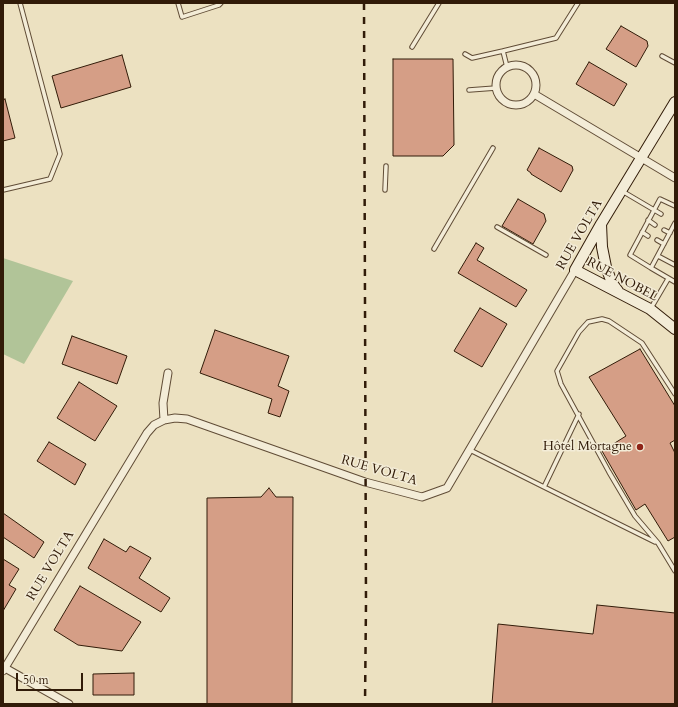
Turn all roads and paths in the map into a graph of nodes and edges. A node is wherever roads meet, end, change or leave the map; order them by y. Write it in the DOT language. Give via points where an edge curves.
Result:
graph roads {
  1 [pos="20,3"];
  2 [pos="178,3"];
  3 [pos="220,3"];
  4 [pos="439,3"];
  5 [pos="578,3"];
  6 [pos="412,47"];
  7 [pos="503,51"];
  8 [pos="465,54"];
  9 [pos="662,56"];
  10 [pos="675,63"];
  11 [pos="506,67"];
  12 [pos="496,88"];
  13 [pos="469,90"];
  14 [pos="534,94"];
  15 [pos="675,102"];
  16 [pos="493,148"];
  17 [pos="641,157"];
  18 [pos="386,166"];
  19 [pos="675,178"];
  20 [pos="3,190"];
  21 [pos="386,190"];
  22 [pos="621,191"];
  23 [pos="675,206"];
  24 [pos="654,209"];
  25 [pos="661,214"];
  26 [pos="648,220"];
  27 [pos="671,220"];
  28 [pos="675,222"];
  29 [pos="601,224"];
  30 [pos="655,225"];
  31 [pos="496,227"];
  32 [pos="664,230"];
  33 [pos="642,232"];
  34 [pos="670,233"];
  35 [pos="648,236"];
  36 [pos="657,240"];
  37 [pos="664,244"];
  38 [pos="434,249"];
  39 [pos="546,255"];
  40 [pos="658,256"];
  41 [pos="675,265"];
  42 [pos="651,268"];
  43 [pos="575,270"];
  44 [pos="668,279"];
  45 [pos="675,282"];
  46 [pos="621,294"];
  47 [pos="650,309"];
  48 [pos="675,329"];
  49 [pos="168,373"];
  50 [pos="675,394"];
  51 [pos="578,414"];
  52 [pos="164,420"];
  53 [pos="470,449"];
  54 [pos="544,487"];
  55 [pos="658,544"];
  56 [pos="675,571"];
  57 [pos="4,670"];
  58 [pos="69,704"];
  1 -- 20 [label="lane" via="60,154 50,179"];
  2 -- 3 [label="lane" via="182,17"];
  4 -- 6 [label="lane"];
  5 -- 7 [label="lane" via="556,38"];
  7 -- 8 [label="lane" via="472,58"];
  7 -- 11 [label="lane"];
  9 -- 10 [label="lane"];
  11 -- 12 [label="street" via="497,79"];
  11 -- 14 [label="street" via="517,64 530,69 537,81"];
  12 -- 13 [label="lane"];
  12 -- 14 [label="street" via="506,102 518,105 530,100"];
  14 -- 17 [label="street"];
  15 -- 17 [label="street, RUE VOLTA"];
  16 -- 38 [label="lane"];
  17 -- 19 [label="street"];
  17 -- 22 [label="street, RUE VOLTA"];
  18 -- 21 [label="lane"];
  22 -- 24 [label="lane"];
  22 -- 29 [label="street, RUE VOLTA"];
  23 -- 24 [label="lane" via="660,198"];
  24 -- 25 [label="lane"];
  24 -- 26 [label="lane"];
  26 -- 30 [label="lane"];
  26 -- 33 [label="lane"];
  27 -- 28 [label="lane"];
  28 -- 34 [label="lane"];
  29 -- 43 [label="street, RUE VOLTA"];
  29 -- 46 [label="street" via="606,267 612,283"];
  31 -- 39 [label="lane"];
  32 -- 34 [label="lane"];
  33 -- 35 [label="lane"];
  33 -- 42 [label="lane" via="630,255"];
  34 -- 37 [label="lane"];
  36 -- 37 [label="lane"];
  37 -- 40 [label="lane"];
  40 -- 41 [label="lane"];
  40 -- 42 [label="lane"];
  42 -- 44 [label="lane"];
  43 -- 46 [label="street, RUE NOBEL"];
  43 -- 53 [label="street, RUE VOLTA"];
  44 -- 45 [label="lane"];
  44 -- 47 [label="lane"];
  46 -- 47 [label="street, RUE NOBEL"];
  47 -- 48 [label="street, RUE NOBEL"];
  49 -- 52 [label="street" via="163,402"];
  50 -- 51 [label="lane" via="642,343 602,318 588,322 557,371 561,384"];
  51 -- 54 [label="lane"];
  51 -- 55 [label="lane" via="635,516"];
  52 -- 53 [label="street, RUE VOLTA" via="187,420 365,482 422,497 447,488"];
  52 -- 57 [label="street, RUE VOLTA" via="154,425 147,433"];
  53 -- 54 [label="lane"];
  54 -- 55 [label="lane"];
  55 -- 56 [label="lane"];
  57 -- 58 [label="street"];
}
